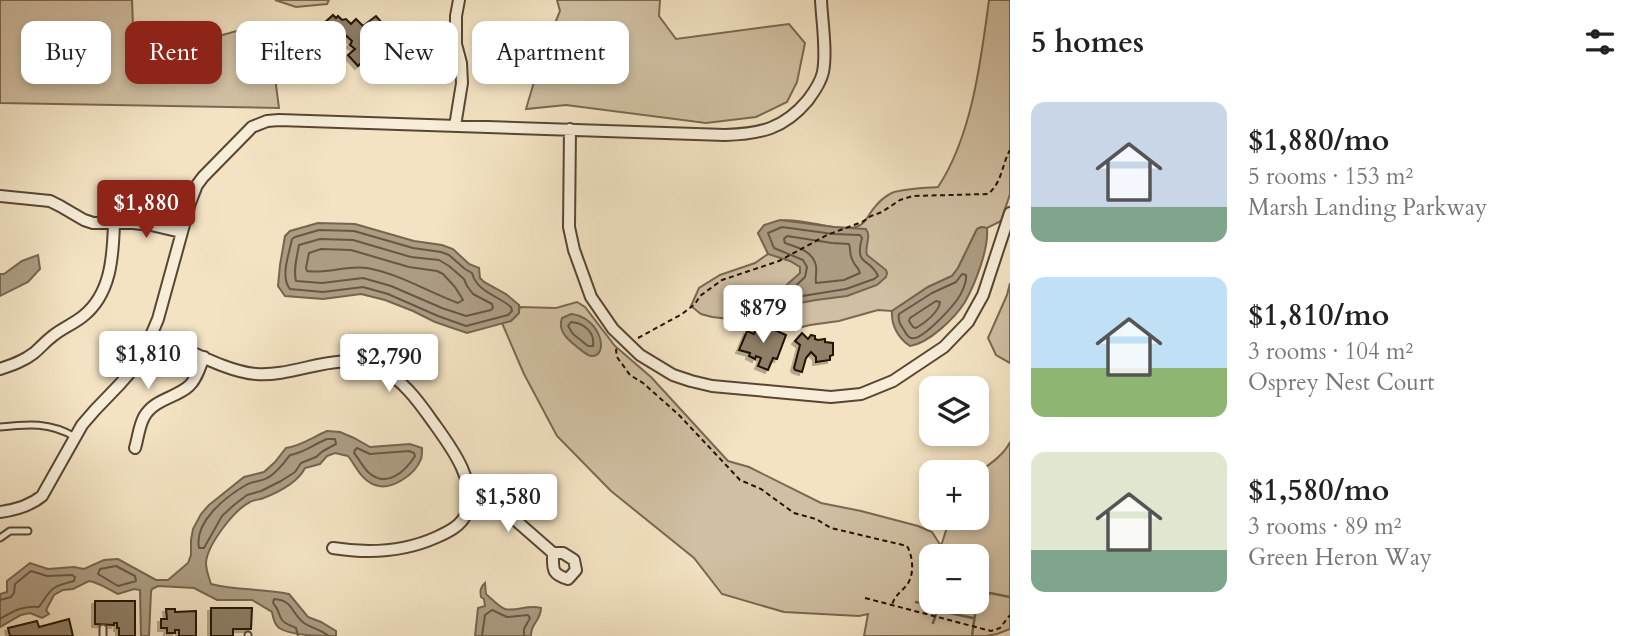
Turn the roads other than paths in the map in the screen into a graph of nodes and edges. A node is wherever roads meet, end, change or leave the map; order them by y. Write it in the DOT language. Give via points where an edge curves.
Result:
graph roads {
  1 [pos="459,0"];
  2 [pos="821,0"];
  3 [pos="455,126"];
  4 [pos="570,129"];
  5 [pos="0,196"];
  6 [pos="1010,214"];
  7 [pos="114,223"];
  8 [pos="181,232"];
  9 [pos="152,335"];
  10 [pos="204,357"];
  11 [pos="0,369"];
  12 [pos="0,427"];
  13 [pos="75,437"];
  14 [pos="135,448"];
  15 [pos="468,506"];
  16 [pos="0,512"];
  17 [pos="28,531"];
  18 [pos="0,538"];
  19 [pos="333,548"];
  20 [pos="553,553"];
  21 [pos="103,628"];
  22 [pos="103,636"];
  1 -- 3 [label="street" via="456,44 462,83"];
  2 -- 4 [label="street" via="823,73 805,104 783,123 742,135"];
  3 -- 4 [label="street"];
  3 -- 8 [label="street" via="258,123 197,185"];
  4 -- 6 [label="street" via="569,217 591,298 612,329 648,361 673,375 712,386 846,397 893,382 944,347 968,322 984,295"];
  5 -- 7 [label="street" via="50,201 84,220"];
  7 -- 8 [label="street"];
  7 -- 11 [label="street" via="110,268 96,303 28,358"];
  8 -- 9 [label="street"];
  9 -- 10 [label="street"];
  9 -- 13 [label="street" via="133,369"];
  10 -- 14 [label="street" via="190,386 150,409"];
  10 -- 15 [label="street" via="260,375 342,361 362,362 387,372 420,404 459,462 467,482"];
  12 -- 13 [label="lane" via="51,426"];
  13 -- 16 [label="street" via="42,496"];
  15 -- 19 [label="street" via="457,526 422,544 368,552"];
  15 -- 20 [label="street" via="494,509 513,518"];
  17 -- 18 [label="lane" via="10,531"];
  21 -- 22 [label="lane"];
}
